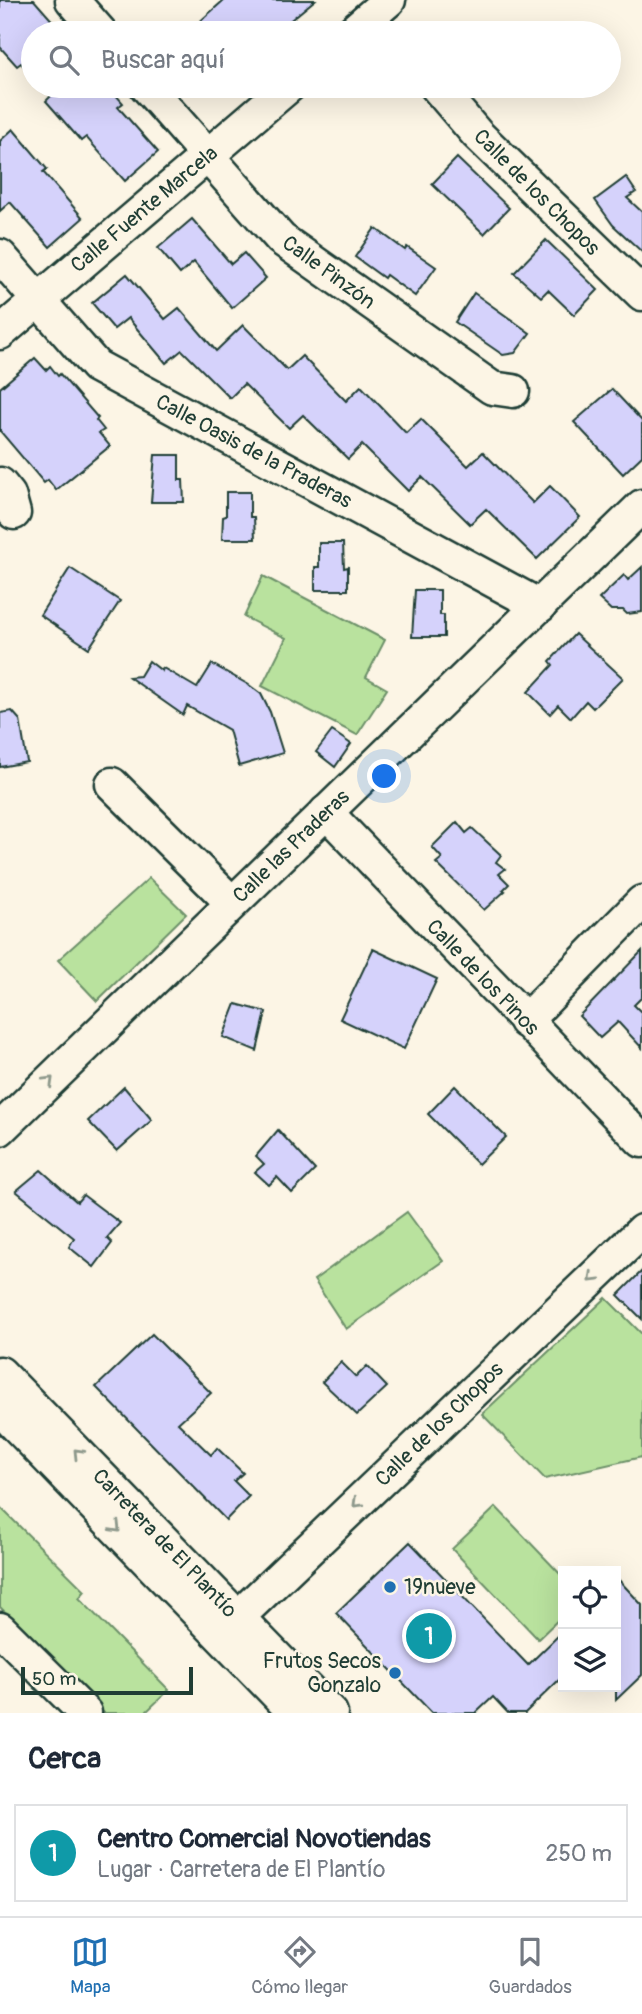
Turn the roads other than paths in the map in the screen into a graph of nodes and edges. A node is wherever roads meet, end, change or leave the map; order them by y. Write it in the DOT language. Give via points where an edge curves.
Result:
graph roads {
  1 [pos="72,0"];
  2 [pos="90,21"];
  3 [pos="157,98"];
  4 [pos="275,98"];
  5 [pos="446,98"];
  6 [pos="207,155"];
  7 [pos="0,256"];
  8 [pos="642,294"];
  9 [pos="38,299"];
  10 [pos="0,333"];
  11 [pos="513,391"];
  12 [pos="0,484"];
  13 [pos="642,506"];
  14 [pos="14,513"];
  15 [pos="540,606"];
  16 [pos="112,784"];
  17 [pos="326,812"];
  18 [pos="642,902"];
  19 [pos="232,903"];
  20 [pos="525,1021"];
  21 [pos="0,1129"];
  22 [pos="642,1141"];
  23 [pos="642,1231"];
  24 [pos="0,1373"];
  25 [pos="0,1409"];
  26 [pos="237,1618"];
  27 [pos="0,1629"];
  28 [pos="85,1713"];
  29 [pos="295,1713"];
  30 [pos="331,1713"];
  1 -- 2 [label="street"];
  3 -- 6 [label="street, Calle Pinzón"];
  4 -- 6 [label="street, Calle Fuente Marcela"];
  5 -- 8 [label="street, Calle de los Chopos" via="477,134"];
  6 -- 9 [label="street, Calle Fuente Marcela"];
  6 -- 11 [label="street, Calle Pinzón" via="281,239 492,388"];
  7 -- 9 [label="street, Calle Oasis de la Praderas"];
  9 -- 10 [label="street, Calle Fuente Marcela"];
  9 -- 15 [label="street, Calle Oasis de la Praderas" via="96,366"];
  12 -- 14 [label="street"];
  13 -- 15 [label="street, Calle las Praderas"];
  15 -- 17 [label="street, Calle las Praderas"];
  16 -- 19 [label="street"];
  17 -- 19 [label="street, Calle las Praderas"];
  17 -- 20 [label="street, Calle de los Pinos"];
  18 -- 20 [label="street"];
  21 -- 19 [label="street, Calle las Praderas, one-way"];
  20 -- 22 [label="street, Calle de los Pinos"];
  23 -- 26 [label="street, Calle de los Chopos, one-way"];
  26 -- 24 [label="street, Carretera de El Plantío, one-way"];
  25 -- 29 [label="street, Carretera de El Plantío, one-way"];
  26 -- 30 [label="street, Carretera de El Plantío"];
  27 -- 28 [label="street"];
}
